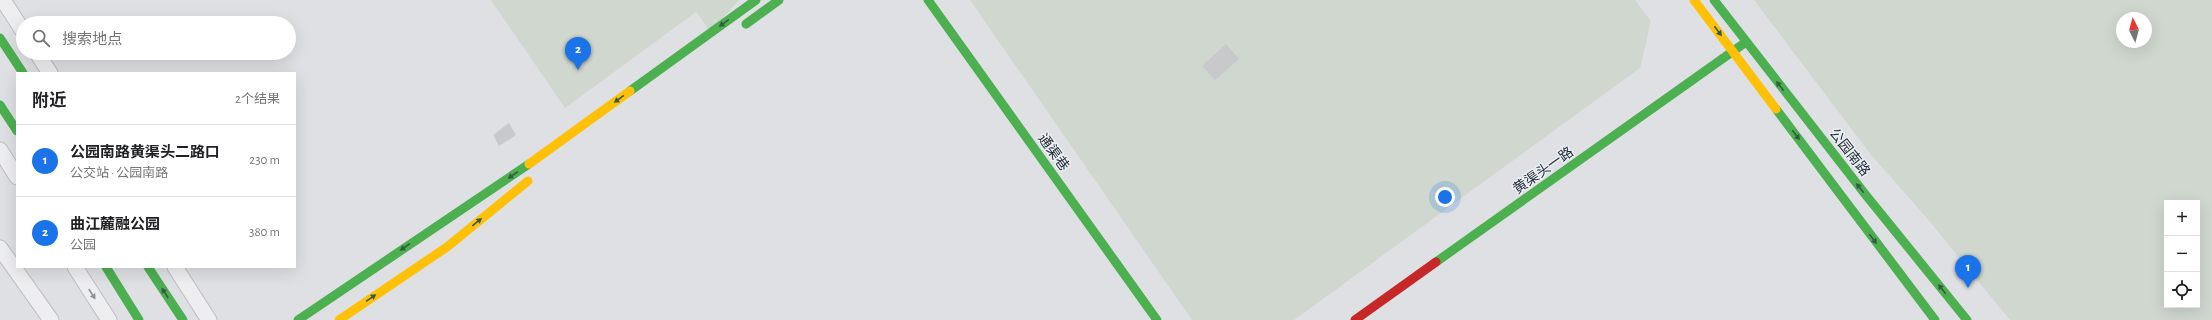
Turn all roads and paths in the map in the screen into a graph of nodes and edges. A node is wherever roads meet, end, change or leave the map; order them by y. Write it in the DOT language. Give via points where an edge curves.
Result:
graph roads {
  1 [pos="3,0"];
  2 [pos="756,0"];
  3 [pos="779,0"];
  4 [pos="928,0"];
  5 [pos="1694,0"];
  6 [pos="1714,0"];
  7 [pos="16,20"];
  8 [pos="741,27"];
  9 [pos="0,38"];
  10 [pos="1746,42"];
  11 [pos="1734,52"];
  12 [pos="42,60"];
  13 [pos="22,72"];
  14 [pos="49,72"];
  15 [pos="0,105"];
  16 [pos="16,129"];
  17 [pos="0,150"];
  18 [pos="538,173"];
  19 [pos="16,175"];
  20 [pos="0,248"];
  21 [pos="76,268"];
  22 [pos="107,268"];
  23 [pos="149,268"];
  24 [pos="176,268"];
  25 [pos="51,320"];
  26 [pos="109,320"];
  27 [pos="139,320"];
  28 [pos="183,320"];
  29 [pos="209,320"];
  30 [pos="298,320"];
  31 [pos="339,320"];
  32 [pos="1157,320"];
  33 [pos="1355,320"];
  34 [pos="1935,320"];
  35 [pos="1967,320"];
  1 -- 7 [label="street"];
  2 -- 30 [label="street, one-way" via="514,175"];
  3 -- 8 [label="street"];
  4 -- 32 [label="street, 通渠巷"];
  5 -- 11 [label="street, one-way"];
  6 -- 10 [label="street, 公园南路"];
  9 -- 13 [label="street"];
  10 -- 11 [label="street, 黄渠头一路"];
  35 -- 10 [label="street, 公园南路, one-way"];
  11 -- 33 [label="street, 黄渠头一路"];
  11 -- 34 [label="street, one-way"];
  12 -- 14 [label="street"];
  15 -- 16 [label="street"];
  17 -- 19 [label="street"];
  31 -- 18 [label="street, one-way" via="447,247"];
  20 -- 25 [label="street"];
  21 -- 26 [label="street, one-way"];
  22 -- 27 [label="street"];
  28 -- 23 [label="street, one-way"];
  24 -- 29 [label="street"];
}
